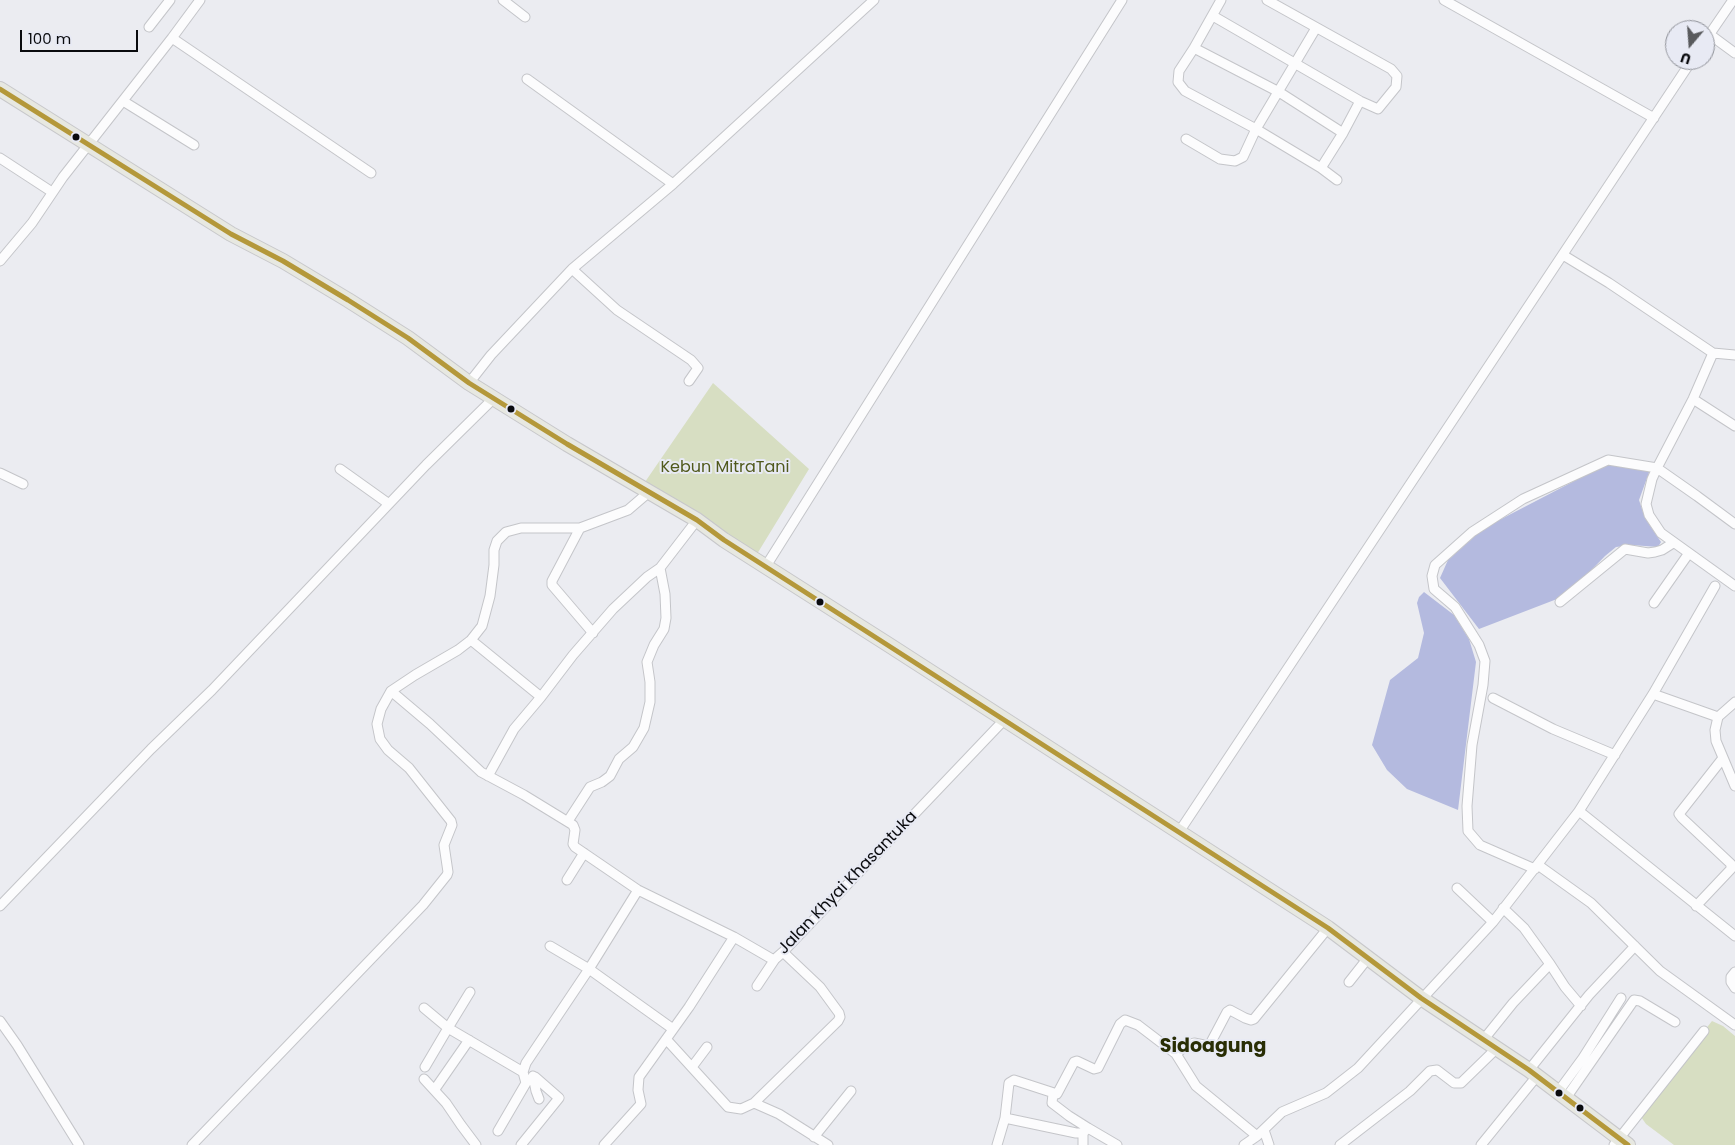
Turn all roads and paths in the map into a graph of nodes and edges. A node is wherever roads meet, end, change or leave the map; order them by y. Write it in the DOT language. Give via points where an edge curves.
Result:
graph roads {
  1 [pos="170,0"];
  2 [pos="187,0"];
  3 [pos="504,0"];
  4 [pos="874,0"];
  5 [pos="1122,0"];
  6 [pos="1220,0"];
  7 [pos="1267,0"];
  8 [pos="1444,0"];
  9 [pos="1733,0"];
  10 [pos="198,3"];
  11 [pos="1213,16"];
  12 [pos="525,17"];
  13 [pos="1715,26"];
  14 [pos="149,27"];
  15 [pos="1316,28"];
  16 [pos="172,38"];
  17 [pos="1715,42"];
  18 [pos="1194,48"];
  19 [pos="1735,53"];
  20 [pos="1295,63"];
  21 [pos="1685,70"];
  22 [pos="527,79"];
  23 [pos="0,89"];
  24 [pos="1279,92"];
  25 [pos="123,101"];
  26 [pos="1360,101"];
  27 [pos="1654,118"];
  28 [pos="1256,129"];
  29 [pos="1343,133"];
  30 [pos="1186,139"];
  31 [pos="89,144"];
  32 [pos="194,145"];
  33 [pos="0,158"];
  34 [pos="1321,168"];
  35 [pos="372,173"];
  36 [pos="1337,180"];
  37 [pos="673,184"];
  38 [pos="52,192"];
  39 [pos="1563,255"];
  40 [pos="0,261"];
  41 [pos="572,269"];
  42 [pos="1714,353"];
  43 [pos="1735,355"];
  44 [pos="689,381"];
  45 [pos="469,383"];
  46 [pos="494,398"];
  47 [pos="1693,399"];
  48 [pos="1735,426"];
  49 [pos="340,468"];
  50 [pos="1657,468"];
  51 [pos="0,472"];
  52 [pos="23,484"];
  53 [pos="649,492"];
  54 [pos="389,504"];
  55 [pos="697,520"];
  56 [pos="1735,524"];
  57 [pos="580,528"];
  58 [pos="1673,543"];
  59 [pos="1689,553"];
  60 [pos="766,566"];
  61 [pos="660,568"];
  62 [pos="1715,586"];
  63 [pos="1735,586"];
  64 [pos="1560,602"];
  65 [pos="1654,603"];
  66 [pos="593,633"];
  67 [pos="471,640"];
  68 [pos="391,691"];
  69 [pos="1653,694"];
  70 [pos="542,697"];
  71 [pos="1493,698"];
  72 [pos="1735,702"];
  73 [pos="1718,717"];
  74 [pos="1005,719"];
  75 [pos="1615,755"];
  76 [pos="1723,758"];
  77 [pos="488,776"];
  78 [pos="1735,786"];
  79 [pos="1579,811"];
  80 [pos="568,821"];
  81 [pos="1179,832"];
  82 [pos="584,853"];
  83 [pos="1537,867"];
  84 [pos="567,880"];
  85 [pos="1457,888"];
  86 [pos="638,890"];
  87 [pos="0,906"];
  88 [pos="1696,906"];
  89 [pos="1503,908"];
  90 [pos="1492,922"];
  91 [pos="1328,928"];
  92 [pos="734,936"];
  93 [pos="1735,936"];
  94 [pos="550,946"];
  95 [pos="1635,946"];
  96 [pos="783,952"];
  97 [pos="1368,958"];
  98 [pos="775,959"];
  99 [pos="1550,964"];
  100 [pos="589,969"];
  101 [pos="1735,972"];
  102 [pos="1349,982"];
  103 [pos="757,986"];
  104 [pos="1735,988"];
  105 [pos="470,992"];
  106 [pos="1421,998"];
  107 [pos="1621,998"];
  108 [pos="1581,1006"];
  109 [pos="424,1008"];
  110 [pos="0,1021"];
  111 [pos="1675,1022"];
  112 [pos="1735,1025"];
  113 [pos="448,1028"];
  114 [pos="673,1029"];
  115 [pos="1704,1031"];
  116 [pos="666,1039"];
  117 [pos="1484,1039"];
  118 [pos="469,1040"];
  119 [pos="707,1047"];
  120 [pos="1497,1048"];
  121 [pos="1176,1054"];
  122 [pos="425,1067"];
  123 [pos="692,1068"];
  124 [pos="523,1071"];
  125 [pos="1533,1073"];
  126 [pos="535,1077"];
  127 [pos="424,1079"];
  128 [pos="435,1089"];
  129 [pos="851,1091"];
  130 [pos="1053,1094"];
  131 [pos="1562,1095"];
  132 [pos="539,1099"];
  133 [pos="754,1103"];
  134 [pos="1005,1118"];
  135 [pos="1086,1130"];
  136 [pos="1264,1130"];
  137 [pos="498,1131"];
  138 [pos="1257,1136"];
  139 [pos="814,1137"];
  140 [pos="1620,1143"];
  141 [pos="79,1145"];
  142 [pos="192,1145"];
  143 [pos="476,1145"];
  144 [pos="521,1145"];
  145 [pos="604,1145"];
  146 [pos="828,1145"];
  147 [pos="997,1145"];
  148 [pos="1083,1145"];
  149 [pos="1117,1145"];
  150 [pos="1244,1145"];
  151 [pos="1269,1145"];
  152 [pos="1340,1145"];
  153 [pos="1481,1145"];
  1 -- 14 [label="street"];
  2 -- 10 [label="street"];
  3 -- 12 [label="street"];
  4 -- 37 [label="street"];
  5 -- 60 [label="street"];
  6 -- 11 [label="street"];
  7 -- 15 [label="street"];
  8 -- 27 [label="street"];
  9 -- 13 [label="street"];
  10 -- 16 [label="street"];
  11 -- 18 [label="street"];
  11 -- 20 [label="street"];
  15 -- 20 [label="street"];
  15 -- 26 [label="street" via="1391,69 1397,76 1396,87 1378,109"];
  16 -- 25 [label="street"];
  16 -- 35 [label="street"];
  17 -- 19 [label="street"];
  18 -- 24 [label="street"];
  18 -- 28 [label="street" via="1179,70 1178,82 1185,91"];
  20 -- 24 [label="street"];
  20 -- 26 [label="street"];
  21 -- 27 [label="street"];
  22 -- 37 [label="street"];
  23 -- 31 [label="main road"];
  24 -- 28 [label="street"];
  24 -- 29 [label="street"];
  25 -- 31 [label="street"];
  25 -- 32 [label="street"];
  26 -- 29 [label="street"];
  27 -- 39 [label="street"];
  28 -- 30 [label="street" via="1243,156 1235,161 1220,159"];
  28 -- 34 [label="street"];
  29 -- 34 [label="street"];
  31 -- 38 [label="street"];
  31 -- 45 [label="main road" via="232,234 356,304"];
  33 -- 38 [label="street"];
  34 -- 36 [label="street"];
  37 -- 41 [label="street"];
  38 -- 40 [label="street" via="32,223"];
  39 -- 42 [label="street"];
  39 -- 81 [label="street"];
  41 -- 44 [label="street" via="617,310 691,360 698,368"];
  41 -- 45 [label="street"];
  42 -- 43 [label="street"];
  42 -- 47 [label="street"];
  45 -- 46 [label="main road"];
  46 -- 53 [label="main road"];
  46 -- 54 [label="street"];
  47 -- 48 [label="street"];
  47 -- 50 [label="street"];
  49 -- 54 [label="street"];
  50 -- 56 [label="street"];
  50 -- 58 [label="street" via="1646,504 1654,524"];
  50 -- 83 [label="street" via="1608,460 1523,499 1472,532 1435,565 1432,576 1434,589 1455,607 1479,645 1485,661 1472,745 1468,831 1480,845"];
  51 -- 52 [label="street"];
  53 -- 55 [label="main road"];
  53 -- 57 [label="street" via="628,510"];
  54 -- 87 [label="street"];
  55 -- 60 [label="main road"];
  55 -- 61 [label="street"];
  57 -- 66 [label="street" via="552,585"];
  57 -- 67 [label="street" via="521,528 506,532 499,538 494,550 487,611 482,626"];
  58 -- 59 [label="street"];
  58 -- 64 [label="street" via="1648,553 1624,548"];
  59 -- 63 [label="street"];
  59 -- 65 [label="street"];
  60 -- 74 [label="main road"];
  61 -- 66 [label="street" via="613,609"];
  61 -- 80 [label="street" via="666,618 664,629 647,662 650,702 644,728 610,776 590,787"];
  62 -- 69 [label="street"];
  66 -- 70 [label="street"];
  67 -- 68 [label="street"];
  67 -- 70 [label="street"];
  68 -- 77 [label="street"];
  68 -- 142 [label="street" via="380,709 377,724 380,739 409,768 451,821 444,845 448,872 423,905"];
  69 -- 73 [label="street"];
  69 -- 75 [label="street"];
  70 -- 77 [label="street" via="514,729"];
  71 -- 75 [label="street" via="1553,729"];
  72 -- 73 [label="street"];
  73 -- 76 [label="street" via="1716,741"];
  74 -- 81 [label="main road"];
  74 -- 96 [label="street, Jalan Khyai Khasantuka"];
  75 -- 79 [label="street"];
  76 -- 78 [label="street"];
  76 -- 88 [label="street" via="1679,814 1731,864 1731,869"];
  77 -- 80 [label="street"];
  79 -- 83 [label="street"];
  79 -- 88 [label="street"];
  80 -- 82 [label="street" via="575,828 574,846"];
  81 -- 91 [label="main road"];
  82 -- 84 [label="street"];
  82 -- 86 [label="street, Jalan Khyai Khasantuka"];
  83 -- 89 [label="street"];
  83 -- 95 [label="street" via="1591,903"];
  85 -- 90 [label="street"];
  86 -- 92 [label="street, Jalan Khyai Khasantuka"];
  86 -- 100 [label="street"];
  88 -- 93 [label="street"];
  89 -- 90 [label="street"];
  89 -- 99 [label="street" via="1524,928"];
  90 -- 106 [label="street"];
  91 -- 97 [label="main road"];
  91 -- 121 [label="street" via="1254,1019 1230,1010 1209,1046 1194,1043"];
  92 -- 98 [label="street, Jalan Khyai Khasantuka"];
  92 -- 114 [label="street"];
  94 -- 100 [label="street"];
  95 -- 108 [label="street"];
  95 -- 112 [label="street" via="1660,971"];
  96 -- 98 [label="street, Jalan Khyai Khasantuka"];
  96 -- 133 [label="street" via="820,987 840,1017"];
  97 -- 102 [label="street"];
  97 -- 106 [label="main road"];
  98 -- 103 [label="street"];
  99 -- 108 [label="street"];
  99 -- 117 [label="street"];
  100 -- 114 [label="street"];
  100 -- 124 [label="street"];
  101 -- 104 [label="street" via="1731,982"];
  105 -- 113 [label="street"];
  106 -- 117 [label="main road"];
  106 -- 136 [label="street" via="1358,1068 1326,1093 1282,1112"];
  107 -- 131 [label="street"];
  108 -- 125 [label="street"];
  109 -- 113 [label="street"];
  110 -- 141 [label="street"];
  111 -- 131 [label="street" via="1634,1000"];
  113 -- 118 [label="street"];
  113 -- 122 [label="street"];
  114 -- 116 [label="street"];
  115 -- 140 [label="street"];
  116 -- 123 [label="street"];
  116 -- 145 [label="street" via="638,1078 641,1104"];
  117 -- 120 [label="main road"];
  118 -- 124 [label="street"];
  118 -- 128 [label="street"];
  119 -- 123 [label="street"];
  120 -- 125 [label="main road"];
  120 -- 152 [label="street" via="1461,1083 1454,1084 1437,1070 1430,1071 1410,1091"];
  121 -- 130 [label="street" via="1138,1025 1125,1020 1098,1068 1074,1062 1058,1093"];
  121 -- 138 [label="street" via="1196,1086"];
  123 -- 133 [label="street" via="728,1107 740,1109"];
  124 -- 126 [label="street"];
  124 -- 137 [label="street" via="526,1082"];
  125 -- 131 [label="main road"];
  125 -- 153 [label="street"];
  126 -- 132 [label="street"];
  126 -- 144 [label="street" via="559,1098"];
  127 -- 128 [label="street"];
  128 -- 143 [label="street"];
  129 -- 139 [label="street"];
  130 -- 134 [label="street" via="1014,1080 1008,1086"];
  130 -- 135 [label="street" via="1052,1103"];
  131 -- 140 [label="main road"];
  133 -- 139 [label="street" via="779,1114"];
  134 -- 135 [label="street" via="1076,1133"];
  134 -- 147 [label="street"];
  135 -- 148 [label="street"];
  135 -- 149 [label="street"];
  136 -- 138 [label="street"];
  136 -- 151 [label="street"];
  138 -- 150 [label="street"];
  139 -- 146 [label="street"];
}
